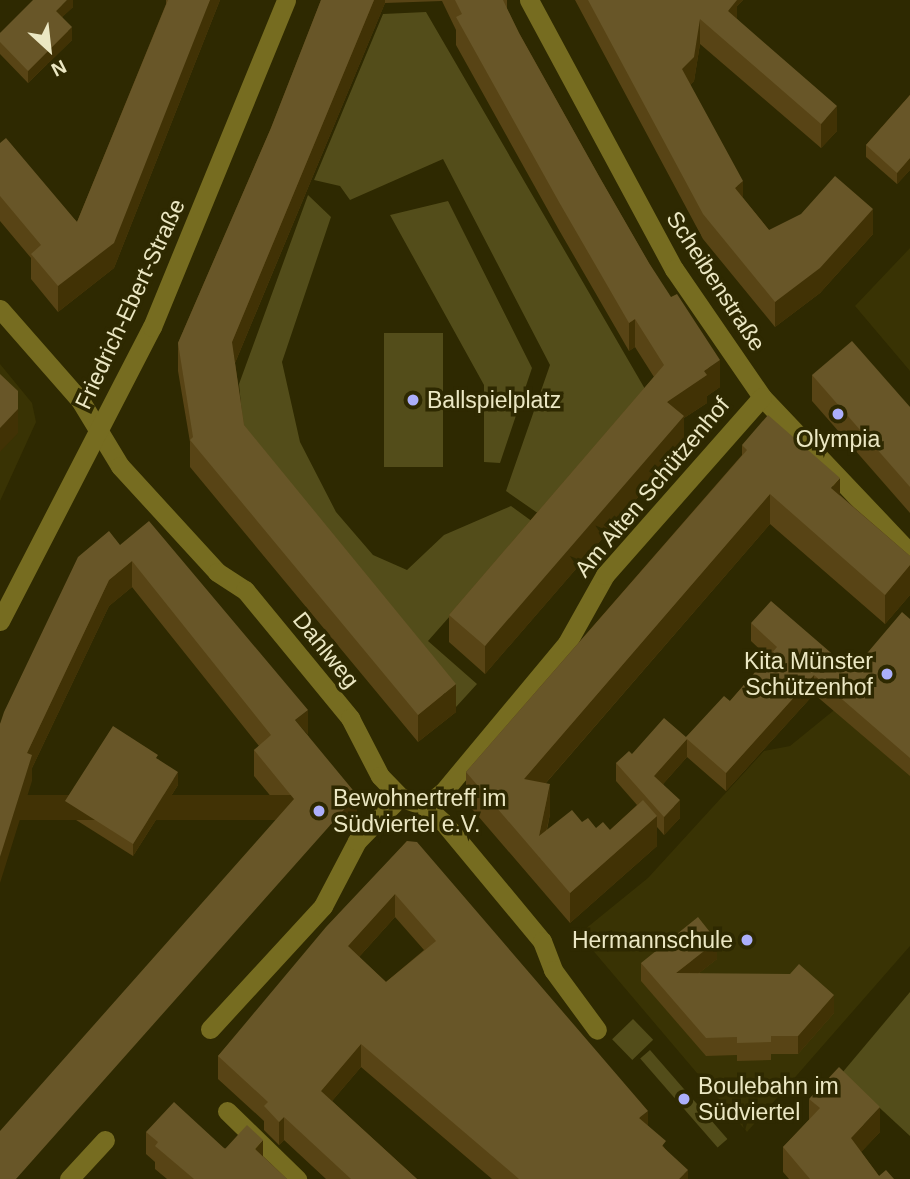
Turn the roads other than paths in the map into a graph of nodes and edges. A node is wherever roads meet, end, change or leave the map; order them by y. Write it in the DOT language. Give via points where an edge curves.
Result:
graph roads {
  1 [pos="286,0"];
  2 [pos="529,0"];
  3 [pos="0,309"];
  4 [pos="762,397"];
  5 [pos="98,429"];
  6 [pos="910,553"];
  7 [pos="0,621"];
  8 [pos="400,797"];
  9 [pos="425,806"];
  10 [pos="210,1029"];
  11 [pos="597,1030"];
  12 [pos="227,1111"];
  13 [pos="105,1140"];
  14 [pos="69,1179"];
  15 [pos="297,1179"];
  1 -- 5 [label="street, Friedrich-Ebert-Straße" via="152,327"];
  2 -- 4 [label="street, Scheibenstraße" via="674,269"];
  3 -- 5 [label="street, Dahlweg" via="80,400"];
  4 -- 6 [label="street, Scheibenstraße"];
  4 -- 9 [label="street, Am Alten Schützenhof" via="605,575 567,643 443,792"];
  5 -- 7 [label="street, Friedrich-Ebert-Straße"];
  5 -- 8 [label="street, Dahlweg" via="120,466 217,572 245,590 350,718 380,776"];
  8 -- 9 [label="street, Dahlweg"];
  8 -- 10 [label="street" via="358,841 323,906"];
  9 -- 11 [label="street, Dahlweg" via="542,941 553,970"];
  12 -- 15 [label="street"];
  13 -- 14 [label="street"];
}
